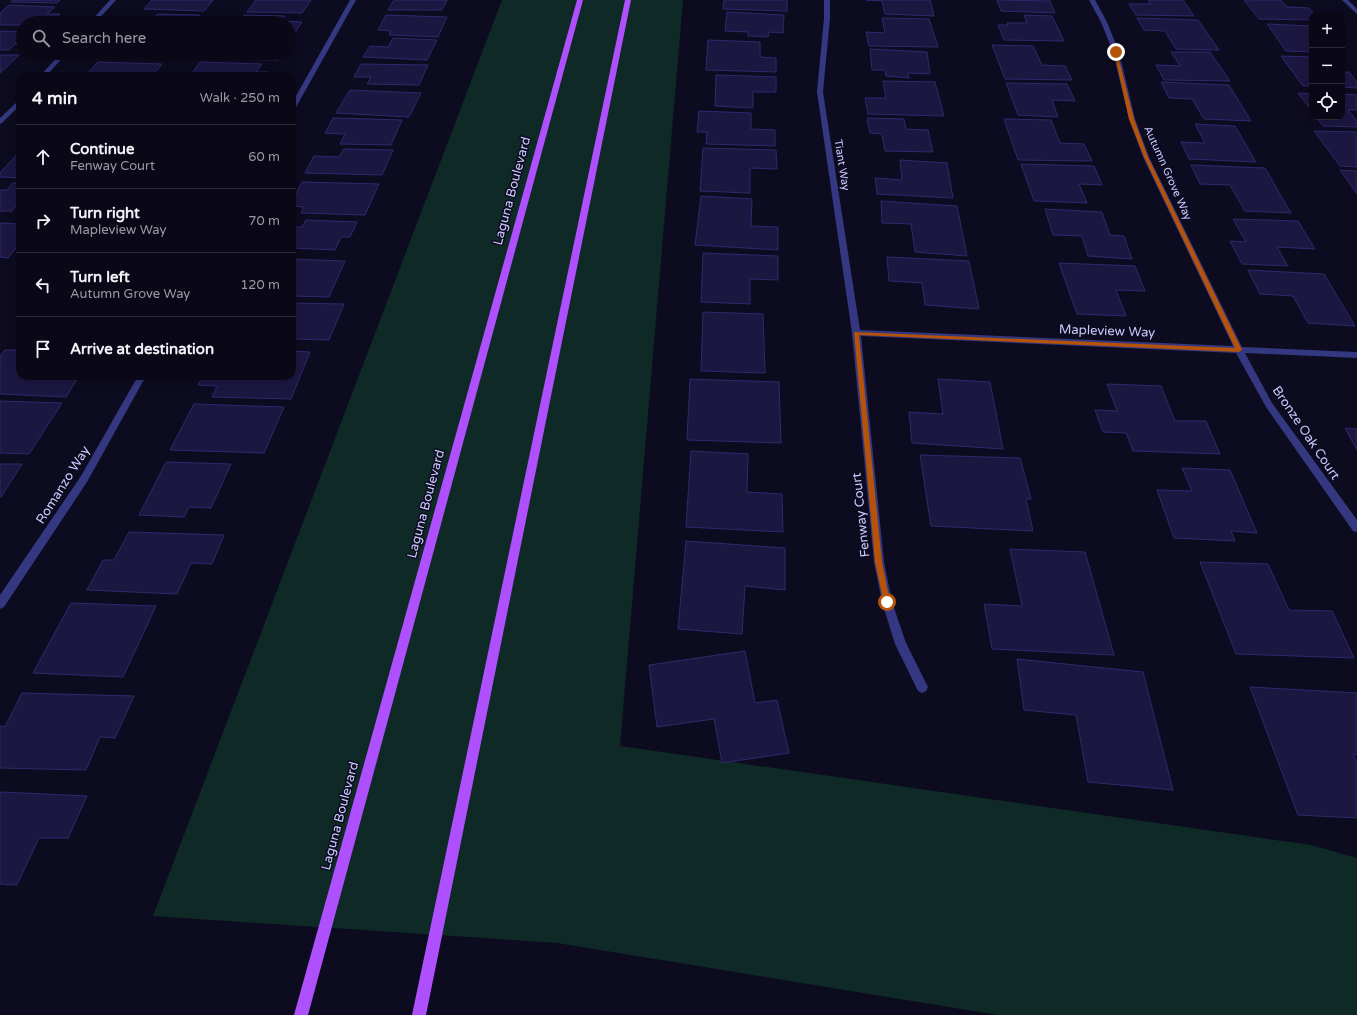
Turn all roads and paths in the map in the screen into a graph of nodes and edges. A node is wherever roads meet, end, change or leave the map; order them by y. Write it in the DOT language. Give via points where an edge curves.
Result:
graph roads {
  1 [pos="113,0"];
  2 [pos="354,0"];
  3 [pos="580,0"];
  4 [pos="628,0"];
  5 [pos="827,0"];
  6 [pos="1092,0"];
  7 [pos="1345,0"];
  8 [pos="1357,12"];
  9 [pos="98,16"];
  10 [pos="58,60"];
  11 [pos="47,72"];
  12 [pos="296,102"];
  13 [pos="16,105"];
  14 [pos="0,122"];
  15 [pos="856,333"];
  16 [pos="1239,350"];
  17 [pos="1357,355"];
  18 [pos="140,380"];
  19 [pos="1357,528"];
  20 [pos="0,604"];
  21 [pos="922,687"];
  22 [pos="301,1015"];
  23 [pos="419,1015"];
  1 -- 9 [label="street"];
  2 -- 12 [label="street"];
  3 -- 22 [label="main road, Laguna Boulevard"];
  4 -- 23 [label="main road"];
  5 -- 15 [label="street, Tiant Way" via="820,92"];
  6 -- 16 [label="street, Autumn Grove Way" via="1116,52 1132,119 1146,157"];
  7 -- 8 [label="street"];
  10 -- 11 [label="street"];
  13 -- 14 [label="street"];
  15 -- 16 [label="street, Mapleview Way"];
  15 -- 21 [label="street, Fenway Court" via="879,562 887,602 898,637"];
  16 -- 17 [label="street, Mapleview Way"];
  16 -- 19 [label="street, Bronze Oak Court" via="1269,405"];
  18 -- 20 [label="street, Romanzo Way" via="84,479"];
}
